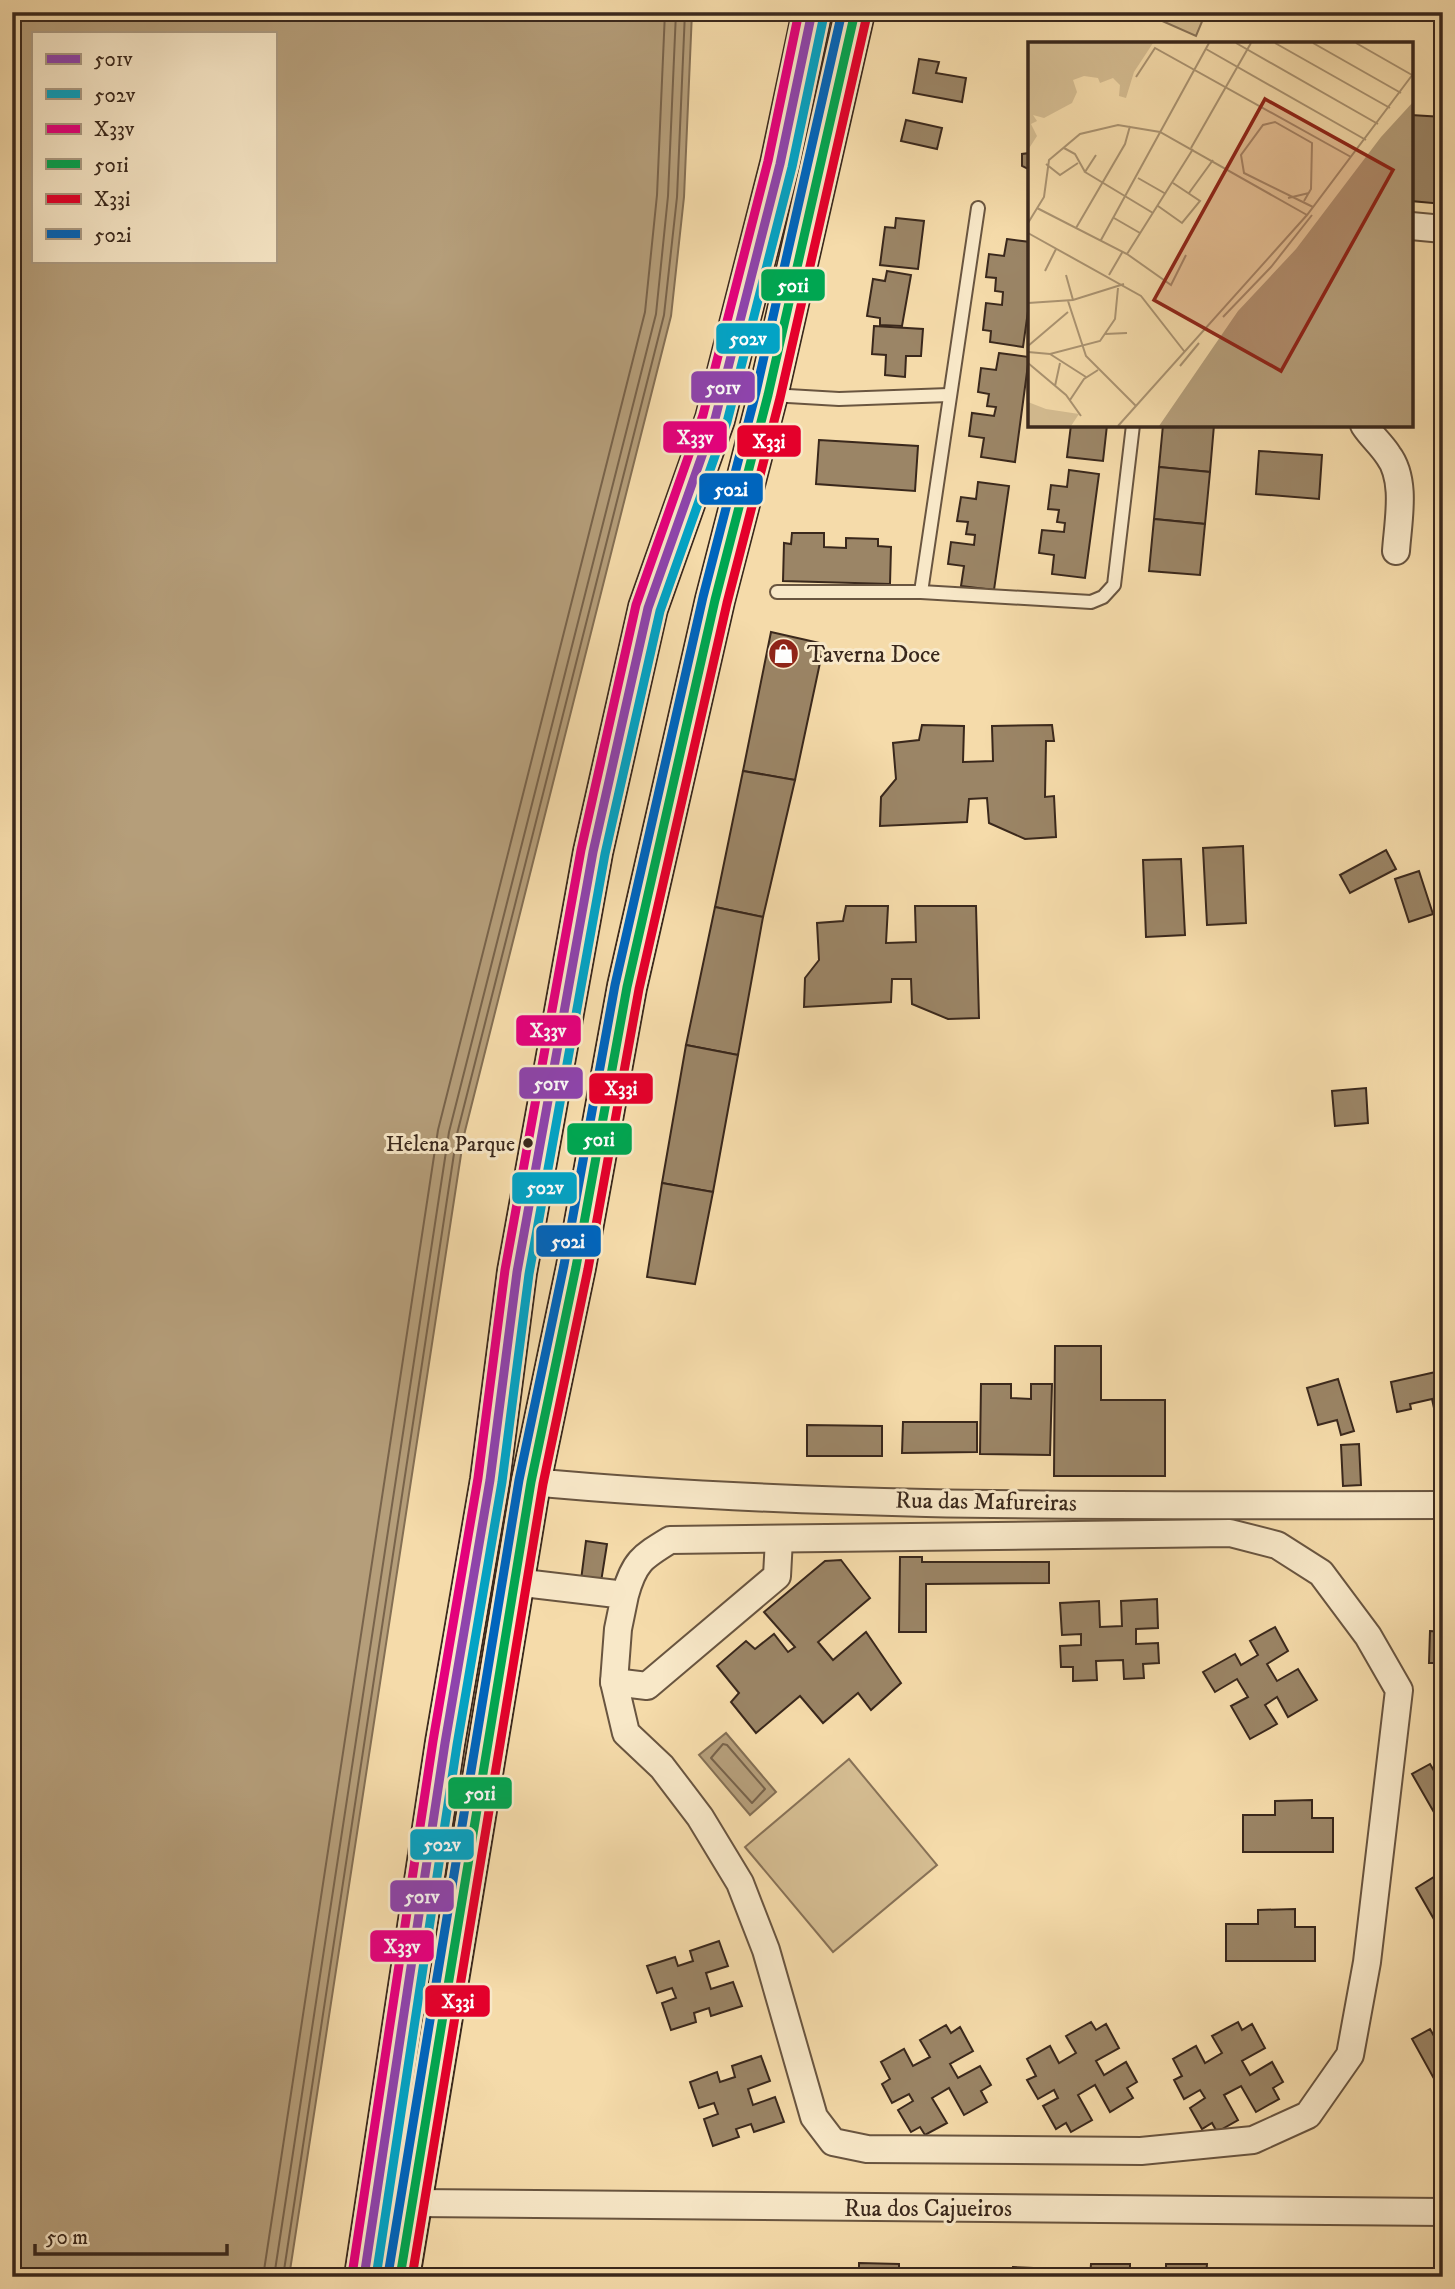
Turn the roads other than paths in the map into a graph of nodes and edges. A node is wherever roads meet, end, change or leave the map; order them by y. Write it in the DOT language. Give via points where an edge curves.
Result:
graph roads {
  1 [pos="812,12"];
  2 [pos="855,12"];
  3 [pos="978,208"];
  4 [pos="1413,226"];
  5 [pos="1443,229"];
  6 [pos="768,395"];
  7 [pos="949,395"];
  8 [pos="1133,427"];
  9 [pos="1366,427"];
  10 [pos="1396,551"];
  11 [pos="777,592"];
  12 [pos="921,592"];
  13 [pos="531,1482"];
  14 [pos="1443,1505"];
  15 [pos="779,1539"];
  16 [pos="515,1582"];
  17 [pos="625,1595"];
  18 [pos="614,1682"];
  19 [pos="414,2203"];
  20 [pos="1443,2212"];
  21 [pos="364,2277"];
  22 [pos="400,2277"];
  1 -- 21 [label="main road" via="780,164 715,419 648,608 593,852 521,1246 490,1480"];
  2 -- 6 [label="main road"];
  3 -- 7 [label="lane"];
  4 -- 5 [label="street"];
  6 -- 7 [label="lane" via="839,399"];
  6 -- 13 [label="main road" via="715,600 627,987"];
  7 -- 12 [label="lane"];
  8 -- 12 [label="lane" via="1114,585 1103,597 1091,602"];
  9 -- 10 [label="street" via="1395,468 1399,488"];
  11 -- 12 [label="lane"];
  13 -- 14 [label="street, Rua das Mafureiras" via="905,1501"];
  13 -- 16 [label="main road"];
  15 -- 17 [label="street" via="670,1540 642,1557 631,1572"];
  15 -- 18 [label="street" via="777,1577 647,1686"];
  15 -- 18 [label="street" via="1230,1533 1277,1545 1321,1573 1368,1636 1399,1690 1367,1962 1350,2055 1308,2115 1253,2140 1140,2151 867,2149 833,2142 814,2117 766,1950 740,1883 700,1817 662,1767 625,1733"];
  16 -- 17 [label="street"];
  16 -- 19 [label="main road"];
  17 -- 18 [label="street"];
  19 -- 20 [label="street, Rua dos Cajueiros"];
  19 -- 22 [label="main road"];
}
